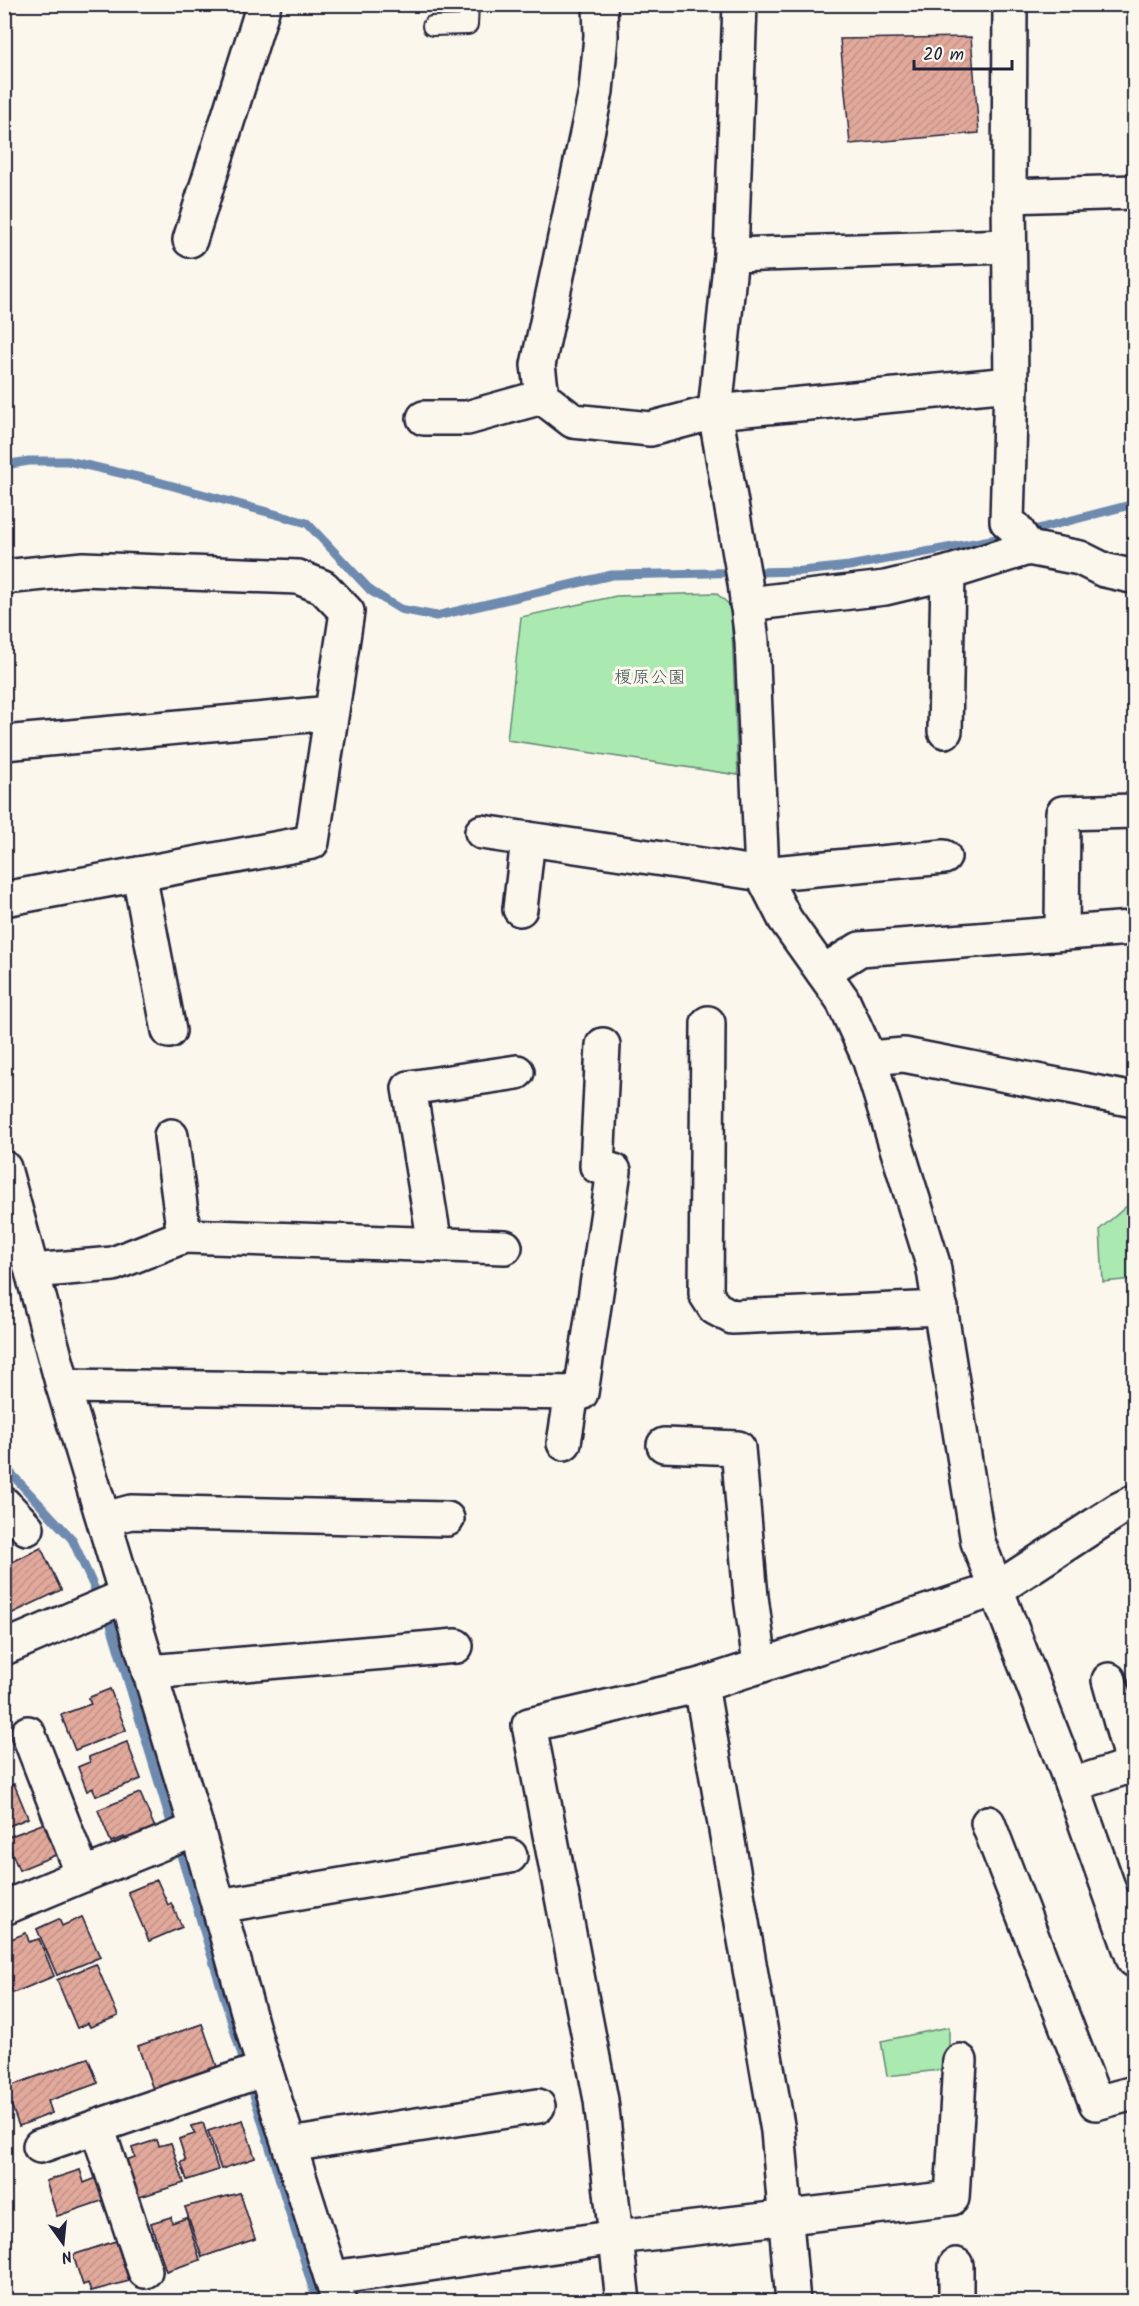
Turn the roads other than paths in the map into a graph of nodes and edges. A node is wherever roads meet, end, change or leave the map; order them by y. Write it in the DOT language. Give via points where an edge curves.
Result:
graph roads {
  1 [pos="264,4"];
  2 [pos="469,4"];
  3 [pos="600,4"];
  4 [pos="740,4"];
  5 [pos="1010,4"];
  6 [pos="432,26"];
  7 [pos="1134,192"];
  8 [pos="1010,196"];
  9 [pos="190,240"];
  10 [pos="1010,246"];
  11 [pos="731,255"];
  12 [pos="1011,384"];
  13 [pos="542,398"];
  14 [pos="715,412"];
  15 [pos="424,418"];
  16 [pos="1023,540"];
  17 [pos="948,573"];
  18 [pos="1131,576"];
  19 [pos="4,577"];
  20 [pos="744,581"];
  21 [pos="331,713"];
  22 [pos="945,730"];
  23 [pos="4,743"];
  24 [pos="1134,811"];
  25 [pos="482,832"];
  26 [pos="528,839"];
  27 [pos="944,857"];
  28 [pos="140,874"];
  29 [pos="762,874"];
  30 [pos="4,899"];
  31 [pos="520,909"];
  32 [pos="1131,928"];
  33 [pos="1062,933"];
  34 [pos="823,972"];
  35 [pos="708,1023"];
  36 [pos="169,1030"];
  37 [pos="603,1045"];
  38 [pos="869,1058"];
  39 [pos="517,1072"];
  40 [pos="1134,1100"];
  41 [pos="171,1137"];
  42 [pos="4,1168"];
  43 [pos="184,1236"];
  44 [pos="435,1244"];
  45 [pos="505,1247"];
  46 [pos="32,1271"];
  47 [pos="941,1308"];
  48 [pos="63,1386"];
  49 [pos="572,1393"];
  50 [pos="564,1443"];
  51 [pos="664,1445"];
  52 [pos="1134,1502"];
  53 [pos="4,1504"];
  54 [pos="105,1519"];
  55 [pos="447,1519"];
  56 [pos="27,1527"];
  57 [pos="997,1588"];
  58 [pos="126,1596"];
  59 [pos="456,1646"];
  60 [pos="4,1648"];
  61 [pos="760,1664"];
  62 [pos="149,1672"];
  63 [pos="1109,1680"];
  64 [pos="701,1685"];
  65 [pos="28,1733"];
  66 [pos="1134,1767"];
  67 [pos="1072,1785"];
  68 [pos="988,1822"];
  69 [pos="196,1829"];
  70 [pos="510,1856"];
  71 [pos="83,1875"];
  72 [pos="219,1906"];
  73 [pos="4,1908"];
  74 [pos="1134,1960"];
  75 [pos="960,2061"];
  76 [pos="266,2069"];
  77 [pos="1134,2093"];
  78 [pos="538,2106"];
  79 [pos="97,2127"];
  80 [pos="290,2145"];
  81 [pos="40,2146"];
  82 [pos="786,2217"];
  83 [pos="617,2237"];
  84 [pos="956,2265"];
  85 [pos="145,2271"];
  86 [pos="335,2290"];
  87 [pos="623,2301"];
  88 [pos="793,2301"];
  89 [pos="956,2301"];
  1 -- 9 [label="street"];
  2 -- 6 [label="lane" via="468,25"];
  3 -- 13 [label="street" via="596,91 538,365"];
  4 -- 11 [label="street"];
  5 -- 8 [label="street"];
  7 -- 8 [label="street"];
  8 -- 10 [label="street"];
  10 -- 11 [label="street"];
  10 -- 12 [label="street"];
  11 -- 14 [label="street"];
  12 -- 14 [label="street"];
  12 -- 16 [label="street" via="1007,521"];
  13 -- 14 [label="street" via="573,421 650,429"];
  13 -- 15 [label="street" via="467,418"];
  14 -- 20 [label="street"];
  16 -- 17 [label="street"];
  16 -- 18 [label="street"];
  17 -- 20 [label="street" via="885,588"];
  17 -- 22 [label="street"];
  19 -- 21 [label="street" via="83,569 298,577 323,586 347,612"];
  20 -- 29 [label="street" via="752,641"];
  21 -- 23 [label="street"];
  21 -- 28 [label="street" via="312,842"];
  24 -- 33 [label="street" via="1063,813"];
  25 -- 26 [label="street"];
  26 -- 29 [label="street"];
  26 -- 31 [label="street"];
  27 -- 29 [label="street"];
  28 -- 30 [label="street"];
  28 -- 36 [label="street"];
  29 -- 34 [label="street" via="785,919"];
  32 -- 33 [label="street"];
  33 -- 34 [label="street" via="860,949"];
  34 -- 38 [label="street" via="842,999"];
  35 -- 47 [label="street" via="706,1294 715,1308 732,1317"];
  37 -- 49 [label="street" via="597,1166 615,1171 581,1393"];
  38 -- 40 [label="street" via="904,1055"];
  38 -- 47 [label="street" via="933,1264"];
  39 -- 44 [label="street" via="409,1089"];
  41 -- 43 [label="street"];
  42 -- 46 [label="street"];
  43 -- 44 [label="street"];
  43 -- 46 [label="street" via="113,1264"];
  44 -- 45 [label="street"];
  46 -- 48 [label="street"];
  47 -- 57 [label="street" via="978,1542"];
  48 -- 49 [label="street"];
  48 -- 54 [label="street"];
  49 -- 50 [label="street"];
  51 -- 61 [label="street" via="738,1448"];
  52 -- 57 [label="street"];
  53 -- 56 [label="street"];
  54 -- 55 [label="street" via="131,1512"];
  54 -- 58 [label="street"];
  57 -- 61 [label="street"];
  57 -- 67 [label="street"];
  58 -- 60 [label="street"];
  58 -- 62 [label="street"];
  59 -- 62 [label="street"];
  61 -- 64 [label="street"];
  62 -- 69 [label="street"];
  63 -- 66 [label="street"];
  64 -- 82 [label="street" via="778,2131"];
  64 -- 83 [label="street" via="529,1725 601,2100"];
  65 -- 71 [label="street"];
  66 -- 67 [label="street"];
  67 -- 74 [label="street"];
  68 -- 77 [label="street" via="1096,2103"];
  69 -- 71 [label="street"];
  69 -- 72 [label="street"];
  70 -- 72 [label="street"];
  71 -- 73 [label="street"];
  72 -- 76 [label="street"];
  75 -- 82 [label="street" via="952,2198"];
  76 -- 79 [label="street"];
  76 -- 80 [label="street"];
  78 -- 80 [label="street"];
  79 -- 81 [label="street"];
  79 -- 85 [label="street"];
  80 -- 86 [label="street"];
  82 -- 83 [label="street"];
  82 -- 88 [label="street"];
  83 -- 86 [label="street"];
  83 -- 87 [label="street"];
  84 -- 89 [label="street"];
}
